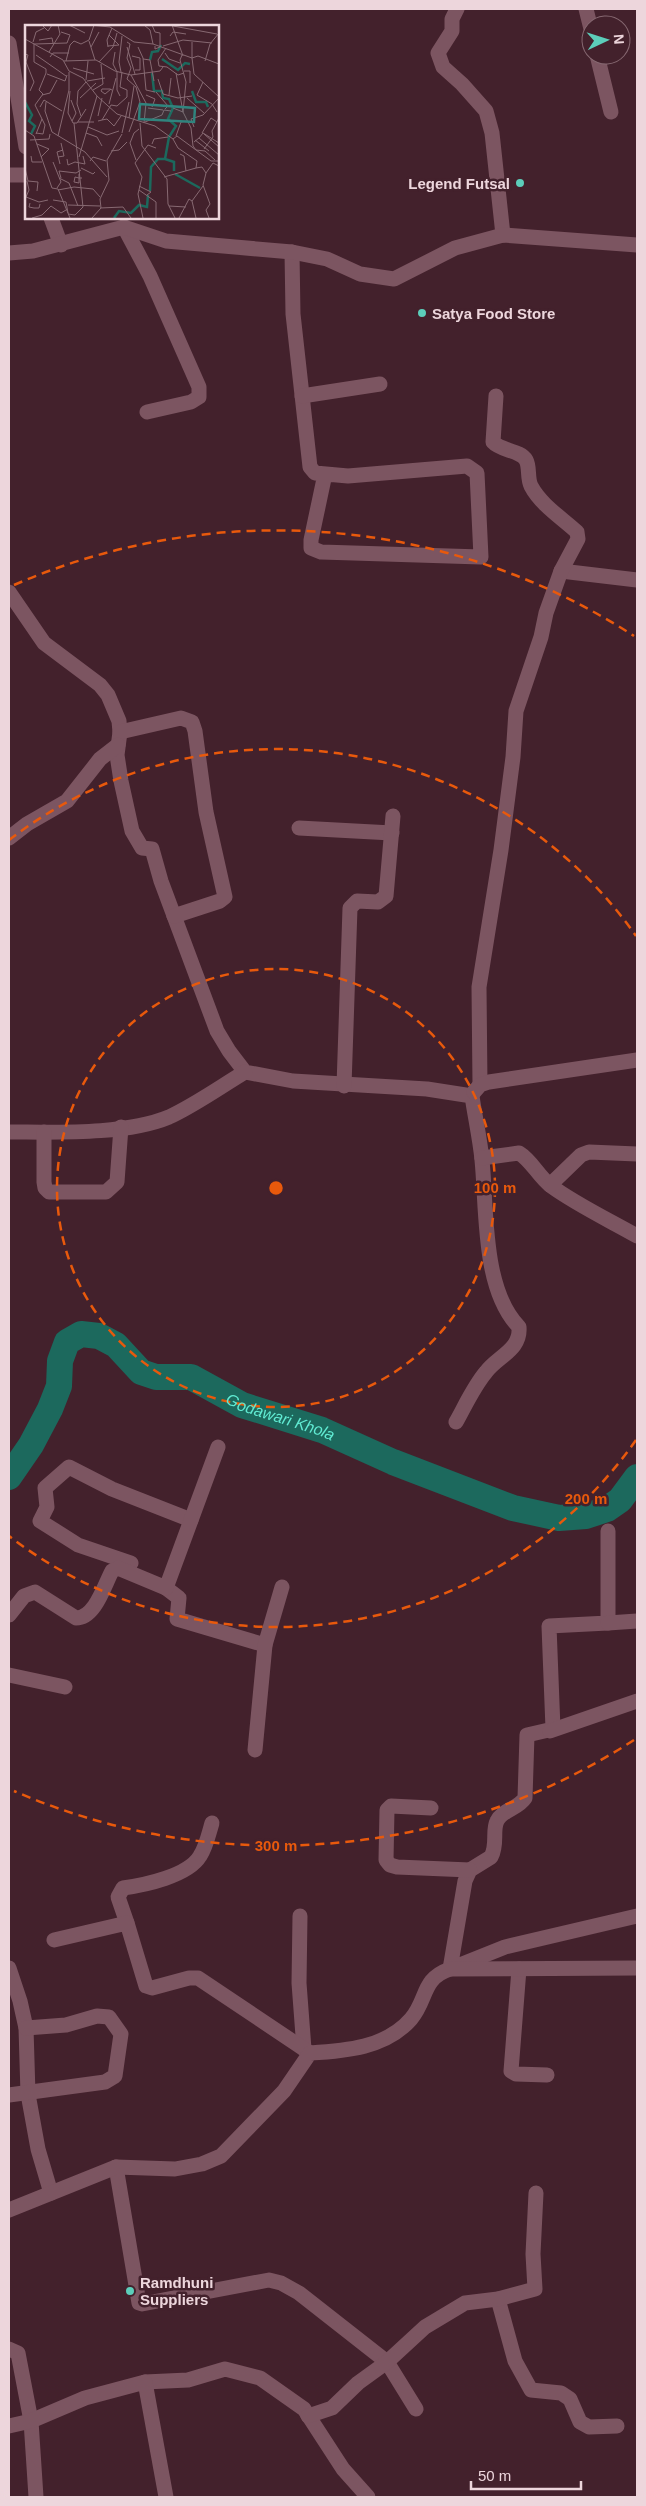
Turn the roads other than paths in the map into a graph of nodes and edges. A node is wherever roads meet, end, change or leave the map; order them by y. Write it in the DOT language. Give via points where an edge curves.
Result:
graph roads {
  1 [pos="457,9"];
  2 [pos="9,43"];
  3 [pos="600,65"];
  4 [pos="612,112"];
  5 [pos="25,141"];
  6 [pos="9,175"];
  7 [pos="25,176"];
  8 [pos="51,219"];
  9 [pos="124,227"];
  10 [pos="502,235"];
  11 [pos="61,244"];
  12 [pos="637,245"];
  13 [pos="292,252"];
  14 [pos="9,253"];
  15 [pos="380,384"];
  16 [pos="302,396"];
  17 [pos="496,396"];
  18 [pos="147,412"];
  19 [pos="325,474"];
  20 [pos="561,571"];
  21 [pos="637,580"];
  22 [pos="9,592"];
  23 [pos="119,738"];
  24 [pos="393,816"];
  25 [pos="299,828"];
  26 [pos="392,833"];
  27 [pos="9,838"];
  28 [pos="174,916"];
  29 [pos="637,1060"];
  30 [pos="246,1072"];
  31 [pos="344,1086"];
  32 [pos="476,1090"];
  33 [pos="121,1127"];
  34 [pos="9,1132"];
  35 [pos="44,1132"];
  36 [pos="637,1154"];
  37 [pos="482,1158"];
  38 [pos="550,1185"];
  39 [pos="637,1236"];
  40 [pos="456,1422"];
  41 [pos="218,1448"];
  42 [pos="191,1520"];
  43 [pos="608,1531"];
  44 [pos="131,1563"];
  45 [pos="282,1587"];
  46 [pos="166,1588"];
  47 [pos="9,1615"];
  48 [pos="637,1621"];
  49 [pos="608,1623"];
  50 [pos="265,1645"];
  51 [pos="9,1676"];
  52 [pos="65,1687"];
  53 [pos="637,1701"];
  54 [pos="550,1731"];
  55 [pos="255,1750"];
  56 [pos="432,1808"];
  57 [pos="212,1822"];
  58 [pos="470,1870"];
  59 [pos="300,1916"];
  60 [pos="637,1916"];
  61 [pos="127,1923"];
  62 [pos="54,1940"];
  63 [pos="9,1968"];
  64 [pos="637,1968"];
  65 [pos="450,1969"];
  66 [pos="520,1969"];
  67 [pos="26,2028"];
  68 [pos="307,2051"];
  69 [pos="547,2075"];
  70 [pos="28,2094"];
  71 [pos="9,2095"];
  72 [pos="116,2166"];
  73 [pos="50,2193"];
  74 [pos="536,2193"];
  75 [pos="9,2210"];
  76 [pos="498,2299"];
  77 [pos="9,2349"];
  78 [pos="387,2362"];
  79 [pos="145,2382"];
  80 [pos="416,2409"];
  81 [pos="308,2416"];
  82 [pos="31,2421"];
  83 [pos="9,2426"];
  84 [pos="617,2426"];
  85 [pos="36,2497"];
  86 [pos="166,2497"];
  87 [pos="368,2497"];
  1 -- 10 [label="street" via="452,19 452,30 438,53 442,67 486,111 492,133"];
  2 -- 5 [label="street"];
  3 -- 4 [label="street"];
  6 -- 7 [label="street"];
  8 -- 11 [label="street"];
  9 -- 11 [label="street"];
  9 -- 13 [label="street" via="166,241"];
  9 -- 18 [label="street" via="150,276 199,387 200,397 191,402"];
  10 -- 12 [label="street"];
  10 -- 13 [label="street" via="455,248 394,279 360,274 326,259"];
  11 -- 14 [label="street"];
  13 -- 16 [label="street" via="293,314"];
  15 -- 16 [label="street"];
  16 -- 19 [label="street" via="310,467 315,473"];
  17 -- 20 [label="street" via="493,442 498,448 526,460 530,484 538,498 578,532 578,539"];
  19 -- 19 [label="street" via="311,548 321,552 481,557 477,473 467,466 348,476"];
  20 -- 21 [label="street"];
  20 -- 32 [label="street" via="516,711 501,850 479,987"];
  22 -- 23 [label="street" via="44,643 104,690 118,721"];
  23 -- 27 [label="street" via="67,801"];
  23 -- 28 [label="street" via="120,781 132,831 142,848 152,849"];
  23 -- 28 [label="street" via="181,718 192,722 195,731 206,812 225,897 220,902"];
  24 -- 26 [label="street"];
  25 -- 26 [label="street"];
  26 -- 31 [label="street" via="386,896 378,902 357,901 350,908"];
  28 -- 30 [label="street" via="218,1032"];
  29 -- 32 [label="street" via="489,1082"];
  30 -- 31 [label="street" via="274,1079"];
  30 -- 33 [label="street" via="169,1117"];
  31 -- 32 [label="street"];
  32 -- 37 [label="street"];
  33 -- 35 [label="street"];
  33 -- 35 [label="street" via="117,1182 106,1192 49,1192 44,1182"];
  34 -- 35 [label="street"];
  36 -- 38 [label="street" via="589,1152 580,1155"];
  37 -- 38 [label="street" via="519,1152"];
  37 -- 40 [label="street" via="490,1257 500,1295 519,1327 520,1337 511,1350 486,1371"];
  38 -- 39 [label="street"];
  41 -- 42 [label="street"];
  42 -- 44 [label="street" via="112,1489 69,1467 45,1488 47,1507 40,1520 78,1545"];
  42 -- 46 [label="street"];
  43 -- 49 [label="street"];
  45 -- 50 [label="street"];
  46 -- 47 [label="street" via="118,1568 112,1571 90,1613 83,1618 76,1618 35,1592 24,1596"];
  46 -- 50 [label="street" via="179,1598 177,1619"];
  48 -- 49 [label="street"];
  49 -- 54 [label="street" via="549,1626 554,1726"];
  50 -- 55 [label="street"];
  51 -- 52 [label="street"];
  53 -- 54 [label="street"];
  54 -- 58 [label="street" via="528,1735 525,1798 498,1819 492,1857"];
  56 -- 58 [label="street" via="391,1806 388,1810 386,1860 397,1867"];
  57 -- 61 [label="street" via="202,1854 195,1863 150,1885 123,1888 118,1897"];
  58 -- 65 [label="street" via="463,1885"];
  59 -- 68 [label="street" via="299,1983"];
  60 -- 65 [label="street" via="505,1947"];
  61 -- 62 [label="street"];
  61 -- 68 [label="street" via="146,1986 152,1988 198,1978"];
  63 -- 67 [label="street"];
  64 -- 66 [label="street"];
  65 -- 66 [label="street"];
  65 -- 68 [label="street" via="434,1976 412,2018 399,2030 366,2046"];
  66 -- 69 [label="street" via="511,2070 516,2074"];
  67 -- 70 [label="street"];
  67 -- 70 [label="street" via="66,2025 103,2016 109,2017 121,2034 122,2042 115,2076 105,2082"];
  68 -- 72 [label="street" via="284,2091 221,2156 202,2164 175,2169"];
  70 -- 71 [label="street"];
  70 -- 73 [label="street"];
  72 -- 73 [label="street"];
  72 -- 78 [label="street" via="139,2303 269,2280 299,2293"];
  73 -- 75 [label="street"];
  74 -- 76 [label="street" via="535,2289"];
  76 -- 78 [label="street" via="465,2304 425,2327"];
  76 -- 84 [label="street" via="515,2361 531,2390 561,2393 570,2399 580,2422 588,2426"];
  77 -- 82 [label="street" via="18,2353"];
  78 -- 80 [label="street"];
  78 -- 81 [label="street" via="332,2408"];
  79 -- 81 [label="street" via="188,2380 210,2371 238,2370 260,2378 304,2409"];
  79 -- 82 [label="street" via="85,2398"];
  79 -- 86 [label="street"];
  81 -- 87 [label="street" via="343,2469"];
  82 -- 83 [label="street"];
  82 -- 85 [label="street"];
}
